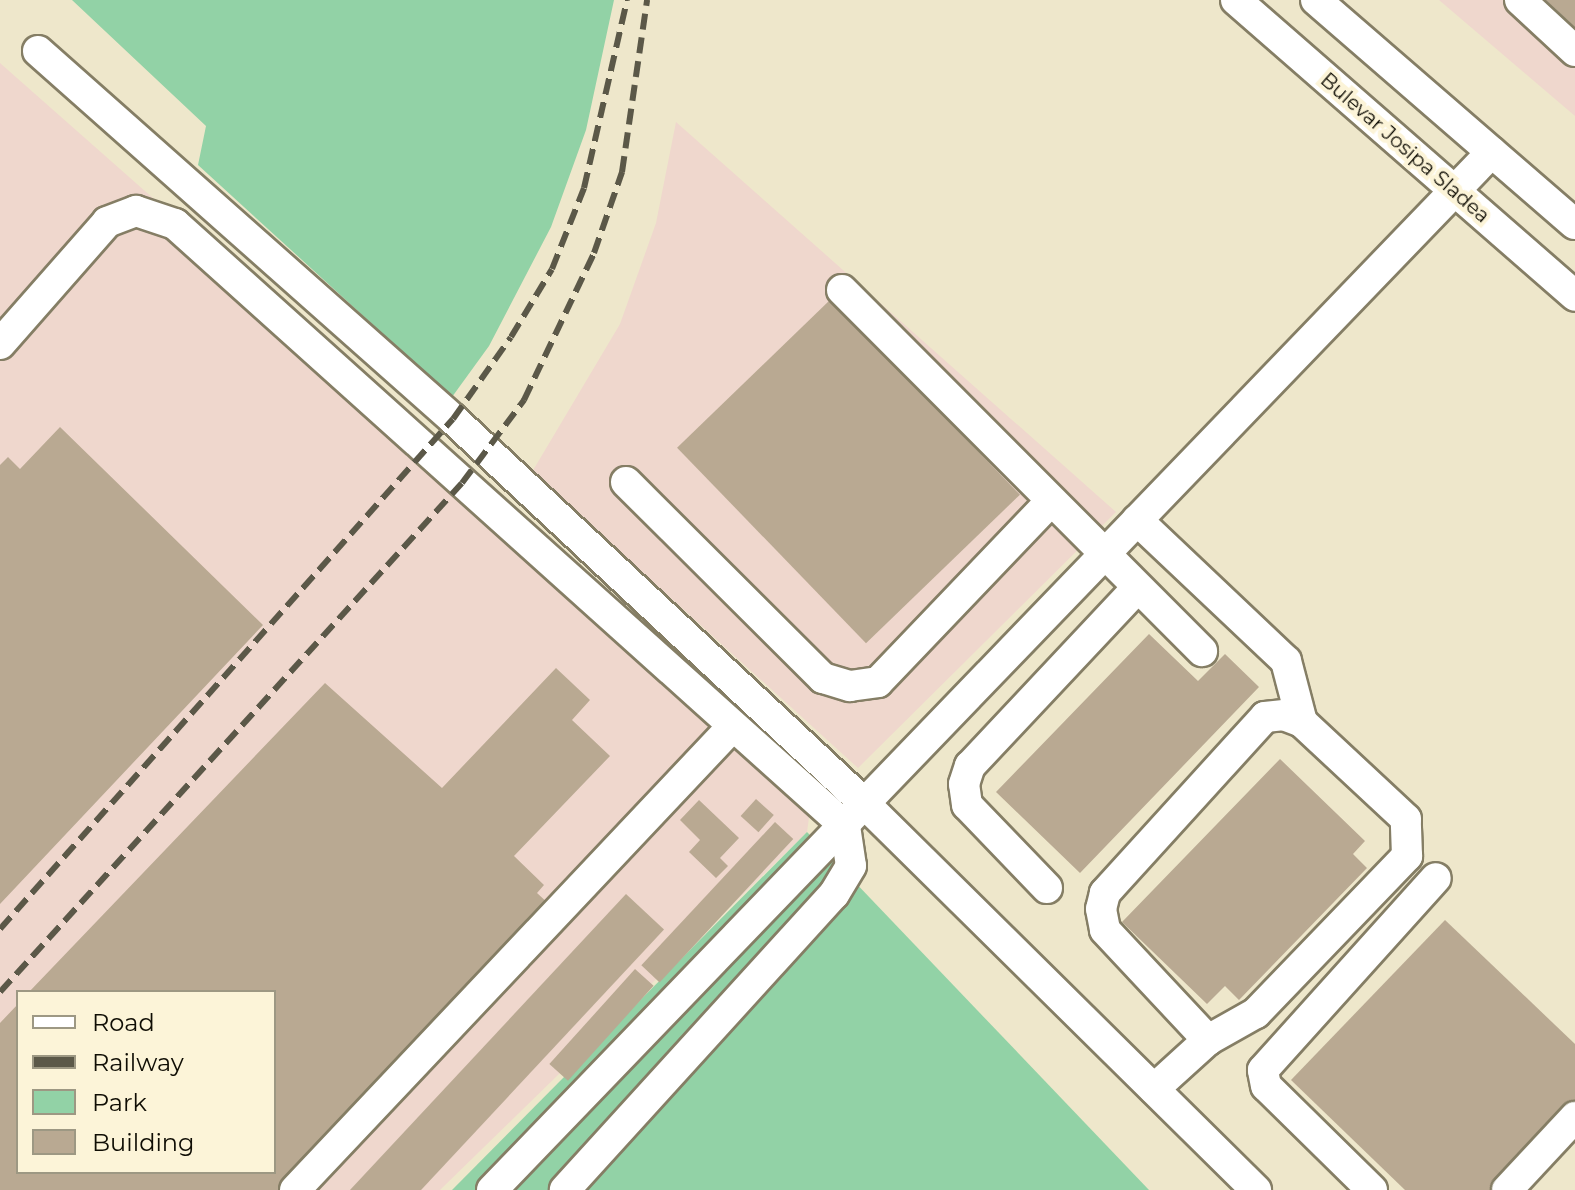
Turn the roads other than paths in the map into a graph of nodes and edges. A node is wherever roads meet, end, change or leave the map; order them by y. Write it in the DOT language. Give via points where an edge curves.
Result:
graph roads {
  1 [pos="1236,0"];
  2 [pos="1316,0"];
  3 [pos="1520,0"];
  4 [pos="38,51"];
  5 [pos="1575,51"];
  6 [pos="1492,152"];
  7 [pos="1455,191"];
  8 [pos="1575,224"];
  9 [pos="842,290"];
  10 [pos="1575,296"];
  11 [pos="0,344"];
  12 [pos="626,482"];
  13 [pos="1051,501"];
  14 [pos="1137,520"];
  15 [pos="1104,555"];
  16 [pos="1137,588"];
  17 [pos="1202,651"];
  18 [pos="1302,722"];
  19 [pos="733,726"];
  20 [pos="864,803"];
  21 [pos="845,826"];
  22 [pos="1436,878"];
  23 [pos="1047,888"];
  24 [pos="1208,1040"];
  25 [pos="1154,1089"];
  26 [pos="1575,1117"];
  27 [pos="295,1190"];
  28 [pos="492,1190"];
  29 [pos="565,1190"];
  30 [pos="1256,1190"];
  31 [pos="1372,1190"];
  32 [pos="1507,1190"];
  1 -- 7 [label="street, Bulevar Josipa Sladea"];
  2 -- 6 [label="street"];
  3 -- 5 [label="street"];
  4 -- 20 [label="street" via="453,419"];
  6 -- 7 [label="street"];
  6 -- 8 [label="street"];
  7 -- 10 [label="street, Bulevar Josipa Sladea"];
  7 -- 14 [label="street"];
  9 -- 13 [label="street"];
  11 -- 19 [label="street" via="107,222 136,211 175,224"];
  12 -- 13 [label="street" via="823,678 850,686 878,682"];
  13 -- 15 [label="street"];
  14 -- 15 [label="street"];
  14 -- 18 [label="street" via="1286,661"];
  15 -- 16 [label="street"];
  15 -- 20 [label="street"];
  16 -- 17 [label="street"];
  16 -- 23 [label="street" via="970,766 964,784 967,805"];
  18 -- 24 [label="street" via="1406,819 1407,856 1256,1013"];
  18 -- 24 [label="street" via="1265,717 1105,893 1105,930"];
  19 -- 21 [label="street"];
  19 -- 27 [label="street"];
  20 -- 21 [label="street"];
  20 -- 25 [label="street"];
  21 -- 28 [label="street"];
  21 -- 29 [label="street" via="851,866 834,894"];
  22 -- 31 [label="street" via="1263,1070 1266,1086"];
  24 -- 25 [label="street"];
  25 -- 30 [label="street"];
  26 -- 32 [label="street"];
}
